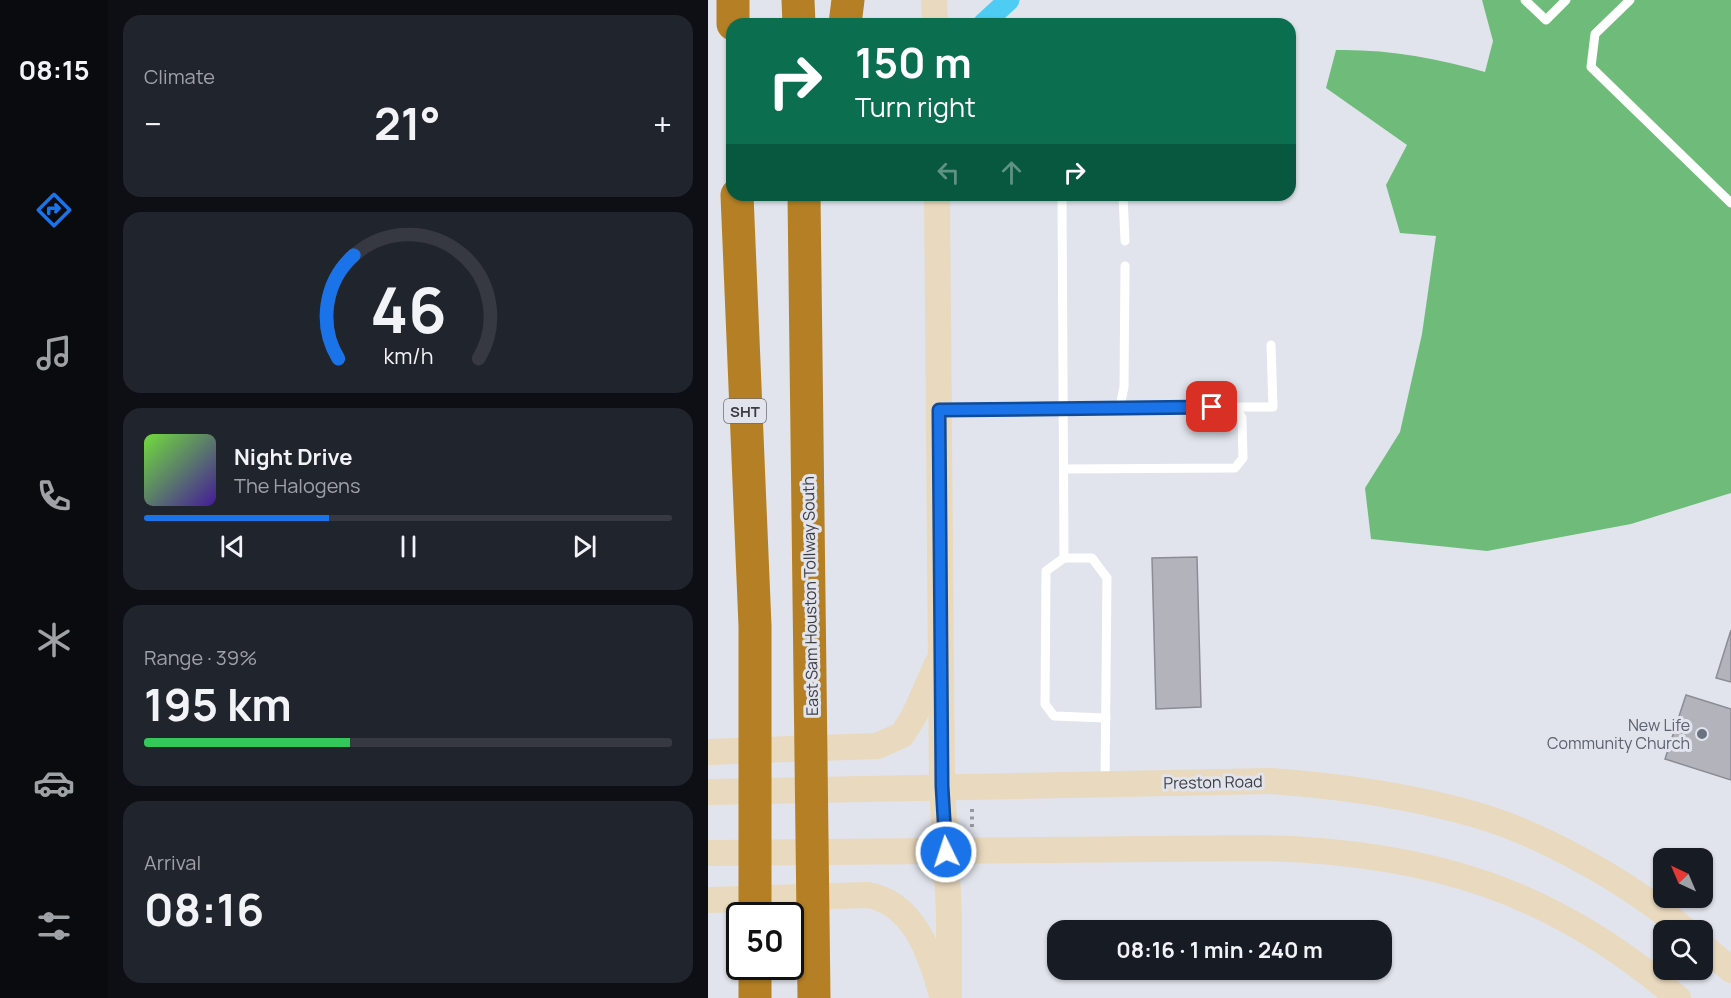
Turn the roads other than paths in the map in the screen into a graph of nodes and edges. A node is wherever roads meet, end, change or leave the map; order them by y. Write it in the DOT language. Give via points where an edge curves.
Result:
graph roads {
  1 [pos="733,0"];
  2 [pos="798,0"];
  3 [pos="848,0"];
  4 [pos="934,0"];
  5 [pos="1525,0"];
  6 [pos="1566,0"];
  7 [pos="1630,0"];
  8 [pos="733,18"];
  9 [pos="799,18"];
  10 [pos="846,18"];
  11 [pos="935,18"];
  12 [pos="737,201"];
  13 [pos="804,201"];
  14 [pos="814,201"];
  15 [pos="937,201"];
  16 [pos="1062,201"];
  17 [pos="1123,201"];
  18 [pos="1731,203"];
  19 [pos="1125,241"];
  20 [pos="806,247"];
  21 [pos="1125,266"];
  22 [pos="1271,345"];
  23 [pos="1120,406"];
  24 [pos="1236,407"];
  25 [pos="939,410"];
  26 [pos="1064,410"];
  27 [pos="1064,469"];
  28 [pos="1064,558"];
  29 [pos="940,655"];
  30 [pos="1106,718"];
  31 [pos="708,752"];
  32 [pos="1105,784"];
  33 [pos="942,786"];
  34 [pos="708,792"];
  35 [pos="946,852"];
  36 [pos="708,853"];
  37 [pos="708,900"];
  38 [pos="754,902"];
  39 [pos="1671,920"];
  40 [pos="1713,954"];
  41 [pos="1731,970"];
  42 [pos="814,982"];
  43 [pos="943,998"];
  44 [pos="949,998"];
  45 [pos="1678,998"];
  1 -- 8 [label="highway"];
  2 -- 9 [label="highway"];
  3 -- 10 [label="highway"];
  4 -- 11 [label="main road"];
  5 -- 6 [label="lane" via="1546,20"];
  7 -- 18 [label="lane" via="1595,34 1591,67"];
  12 -- 38 [label="highway, SHT" via="755,626"];
  13 -- 20 [label="highway, East Sam Houston Tollway South"];
  14 -- 20 [label="highway"];
  15 -- 25 [label="main road"];
  16 -- 26 [label="lane"];
  17 -- 19 [label="lane"];
  20 -- 42 [label="highway, East Sam Houston Tollway South"];
  21 -- 23 [label="lane" via="1124,387"];
  22 -- 24 [label="lane" via="1273,407"];
  23 -- 24 [label="lane"];
  23 -- 26 [label="lane"];
  24 -- 27 [label="lane" via="1242,418 1243,458 1234,468"];
  25 -- 26 [label="lane"];
  25 -- 29 [label="main road"];
  26 -- 27 [label="lane"];
  27 -- 28 [label="lane"];
  28 -- 30 [label="lane" via="1092,558 1107,578"];
  28 -- 30 [label="lane" via="1046,571 1044,704 1054,716"];
  29 -- 31 [label="main road" via="902,735 877,746"];
  29 -- 33 [label="main road"];
  30 -- 32 [label="lane"];
  32 -- 33 [label="main road, Preston Road"];
  32 -- 39 [label="main road, Preston Road" via="1271,781 1414,799 1476,815 1543,843 1629,890"];
  33 -- 34 [label="main road, Preston Road"];
  33 -- 35 [label="main road"];
  35 -- 36 [label="main road"];
  35 -- 44 [label="main road"];
  35 -- 45 [label="main road" via="1265,848 1324,849 1398,859 1479,882 1547,908 1599,937"];
  37 -- 43 [label="main road" via="868,895 884,898 904,912 920,937"];
  40 -- 41 [label="main road"];
}
